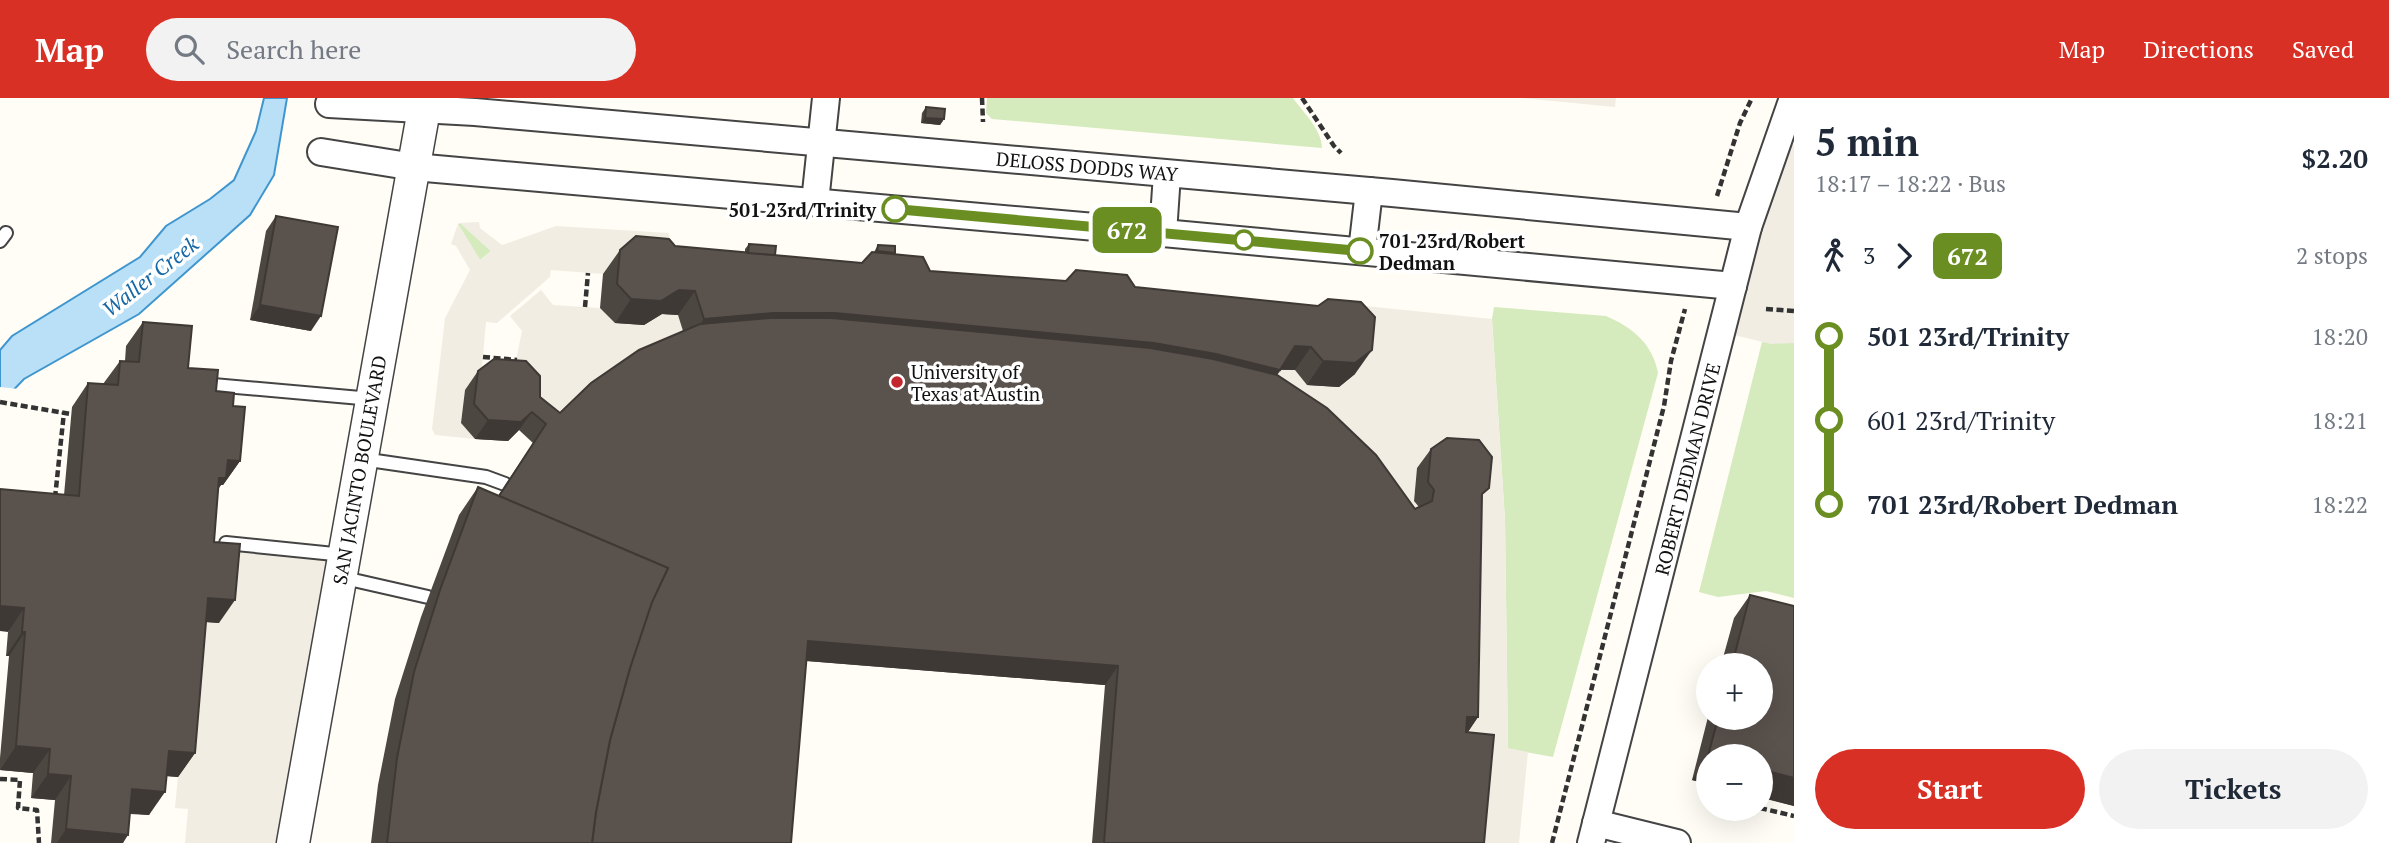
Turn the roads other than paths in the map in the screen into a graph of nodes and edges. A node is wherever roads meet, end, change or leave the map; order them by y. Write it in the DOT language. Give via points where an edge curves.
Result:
graph roads {
  1 [pos="826,98"];
  2 [pos="1793,98"];
  3 [pos="425,103"];
  4 [pos="329,104"];
  5 [pos="821,142"];
  6 [pos="321,152"];
  7 [pos="414,167"];
  8 [pos="1167,173"];
  9 [pos="1369,191"];
  10 [pos="815,202"];
  11 [pos="1748,227"];
  12 [pos="1163,233"];
  13 [pos="1362,251"];
  14 [pos="1733,286"];
  15 [pos="191,383"];
  16 [pos="372,399"];
  17 [pos="362,459"];
  18 [pos="505,484"];
  19 [pos="212,542"];
  20 [pos="342,566"];
  21 [pos="428,597"];
  22 [pos="1594,833"];
  23 [pos="293,843"];
  24 [pos="1677,843"];
  1 -- 5 [label="street"];
  2 -- 11 [label="street, ROBERT DEDMAN DRIVE"];
  3 -- 4 [label="street, DELOSS DODDS WAY"];
  3 -- 5 [label="street, DELOSS DODDS WAY"];
  3 -- 7 [label="street, SAN JACINTO BOULEVARD"];
  5 -- 8 [label="street, DELOSS DODDS WAY"];
  5 -- 10 [label="street"];
  6 -- 7 [label="street"];
  7 -- 10 [label="street"];
  7 -- 16 [label="street, SAN JACINTO BOULEVARD"];
  8 -- 9 [label="street, DELOSS DODDS WAY"];
  8 -- 12 [label="street"];
  9 -- 11 [label="street, DELOSS DODDS WAY"];
  9 -- 13 [label="street"];
  10 -- 12 [label="street"];
  11 -- 14 [label="street, ROBERT DEDMAN DRIVE"];
  12 -- 13 [label="street"];
  13 -- 14 [label="street"];
  14 -- 22 [label="street, ROBERT DEDMAN DRIVE"];
  15 -- 16 [label="lane"];
  16 -- 17 [label="street, SAN JACINTO BOULEVARD"];
  17 -- 18 [label="lane" via="486,477"];
  17 -- 20 [label="street, SAN JACINTO BOULEVARD"];
  19 -- 20 [label="lane"];
  20 -- 21 [label="lane"];
  20 -- 23 [label="street, SAN JACINTO BOULEVARD"];
  22 -- 24 [label="street"];
}
